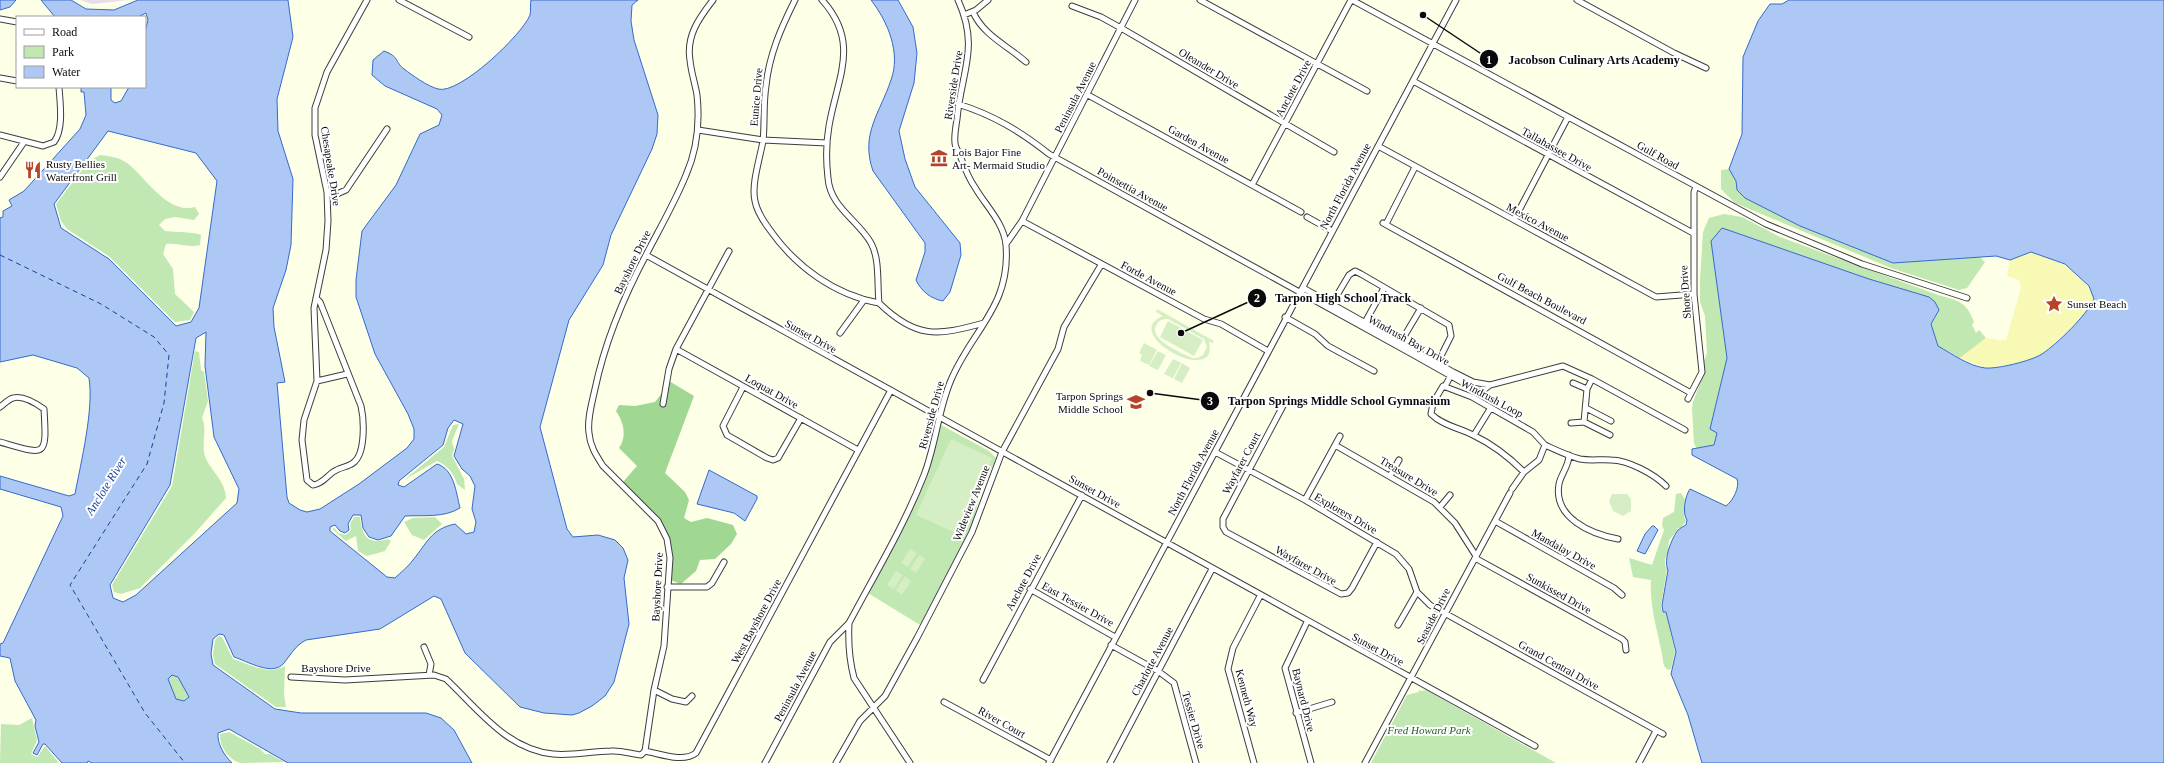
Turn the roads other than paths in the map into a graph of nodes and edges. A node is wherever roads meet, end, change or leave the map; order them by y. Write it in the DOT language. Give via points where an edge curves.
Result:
graph roads {
  1 [pos="367,0"];
  2 [pos="399,0"];
  3 [pos="713,0"];
  4 [pos="795,0"];
  5 [pos="822,0"];
  6 [pos="958,0"];
  7 [pos="988,0"];
  8 [pos="1135,0"];
  9 [pos="1200,0"];
  10 [pos="1351,0"];
  11 [pos="1456,0"];
  12 [pos="1577,0"];
  13 [pos="1072,6"];
  14 [pos="973,12"];
  15 [pos="964,15"];
  16 [pos="0,19"];
  17 [pos="16,22"];
  18 [pos="1121,28"];
  19 [pos="469,37"];
  20 [pos="1433,43"];
  21 [pos="1026,62"];
  22 [pos="1317,63"];
  23 [pos="1706,68"];
  24 [pos="0,78"];
  25 [pos="16,81"];
  26 [pos="1413,81"];
  27 [pos="59,88"];
  28 [pos="1367,91"];
  29 [pos="1088,94"];
  30 [pos="958,104"];
  31 [pos="1568,117"];
  32 [pos="1285,124"];
  33 [pos="387,129"];
  34 [pos="698,130"];
  35 [pos="0,135"];
  36 [pos="763,140"];
  37 [pos="24,142"];
  38 [pos="827,143"];
  39 [pos="1378,146"];
  40 [pos="1334,152"];
  41 [pos="1547,155"];
  42 [pos="1055,157"];
  43 [pos="1415,167"];
  44 [pos="0,177"];
  45 [pos="1252,185"];
  46 [pos="1696,187"];
  47 [pos="327,192"];
  48 [pos="1301,212"];
  49 [pos="1307,217"];
  50 [pos="1514,220"];
  51 [pos="1022,221"];
  52 [pos="1332,231"];
  53 [pos="1692,233"];
  54 [pos="1006,244"];
  55 [pos="729,251"];
  56 [pos="646,255"];
  57 [pos="1101,265"];
  58 [pos="1384,288"];
  59 [pos="707,290"];
  60 [pos="1299,292"];
  61 [pos="1694,294"];
  62 [pos="316,298"];
  63 [pos="1967,298"];
  64 [pos="864,300"];
  65 [pos="879,303"];
  66 [pos="1331,306"];
  67 [pos="1421,308"];
  68 [pos="1285,317"];
  69 [pos="984,323"];
  70 [pos="1364,324"];
  71 [pos="840,333"];
  72 [pos="1400,344"];
  73 [pos="676,349"];
  74 [pos="1268,351"];
  75 [pos="1436,365"];
  76 [pos="1374,371"];
  77 [pos="347,374"];
  78 [pos="1452,374"];
  79 [pos="1592,379"];
  80 [pos="317,381"];
  81 [pos="1473,382"];
  82 [pos="1573,383"];
  83 [pos="1490,385"];
  84 [pos="743,386"];
  85 [pos="1445,386"];
  86 [pos="1470,388"];
  87 [pos="1587,389"];
  88 [pos="891,390"];
  89 [pos="1691,393"];
  90 [pos="1688,399"];
  91 [pos="663,404"];
  92 [pos="1284,404"];
  93 [pos="0,407"];
  94 [pos="1586,408"];
  95 [pos="1490,409"];
  96 [pos="801,418"];
  97 [pos="941,418"];
  98 [pos="1611,421"];
  99 [pos="1584,422"];
  100 [pos="1571,423"];
  101 [pos="1685,430"];
  102 [pos="1610,435"];
  103 [pos="1340,436"];
  104 [pos="1474,436"];
  105 [pos="0,442"];
  106 [pos="1335,445"];
  107 [pos="1545,446"];
  108 [pos="858,450"];
  109 [pos="1002,452"];
  110 [pos="1215,452"];
  111 [pos="1569,455"];
  112 [pos="1399,460"];
  113 [pos="1249,470"];
  114 [pos="1524,472"];
  115 [pos="1390,476"];
  116 [pos="1666,486"];
  117 [pos="1082,495"];
  118 [pos="1450,495"];
  119 [pos="1305,500"];
  120 [pos="1440,507"];
  121 [pos="1495,521"];
  122 [pos="1226,532"];
  123 [pos="1618,539"];
  124 [pos="1377,542"];
  125 [pos="1167,543"];
  126 [pos="1476,557"];
  127 [pos="724,562"];
  128 [pos="1212,569"];
  129 [pos="667,586"];
  130 [pos="1030,589"];
  131 [pos="1417,592"];
  132 [pos="1260,596"];
  133 [pos="1622,596"];
  134 [pos="1445,614"];
  135 [pos="1307,622"];
  136 [pos="849,623"];
  137 [pos="1398,625"];
  138 [pos="1115,637"];
  139 [pos="1111,645"];
  140 [pos="424,648"];
  141 [pos="1626,650"];
  142 [pos="1158,671"];
  143 [pos="429,675"];
  144 [pos="290,677"];
  145 [pos="1412,679"];
  146 [pos="983,680"];
  147 [pos="654,690"];
  148 [pos="692,696"];
  149 [pos="944,702"];
  150 [pos="1332,702"];
  151 [pos="873,708"];
  152 [pos="1296,713"];
  153 [pos="1656,731"];
  154 [pos="1663,734"];
  155 [pos="1535,746"];
  156 [pos="645,751"];
  157 [pos="909,762"];
  158 [pos="1050,762"];
  159 [pos="765,763"];
  160 [pos="836,763"];
  161 [pos="1110,763"];
  162 [pos="1196,763"];
  163 [pos="1254,763"];
  164 [pos="1311,763"];
  165 [pos="1366,763"];
  166 [pos="1639,763"];
  1 -- 47 [label="street, Chesapeake Drive" via="330,65 316,101 315,135"];
  2 -- 19 [label="street"];
  3 -- 34 [label="street, Bayshore Drive" via="696,24 690,45 689,58 697,94"];
  4 -- 36 [label="street, Eunice Drive" via="772,54 766,87"];
  5 -- 38 [label="street" via="836,19 844,48 841,77"];
  6 -- 15 [label="street, Riverside Drive"];
  7 -- 14 [label="street"];
  8 -- 18 [label="street, Peninsula Avenue"];
  9 -- 22 [label="street"];
  10 -- 20 [label="street, Gulf Road"];
  10 -- 22 [label="street, Anclote Drive"];
  11 -- 20 [label="street, North Florida Avenue"];
  12 -- 23 [label="street"];
  13 -- 18 [label="street, Oleander Drive"];
  14 -- 15 [label="street"];
  14 -- 21 [label="street" via="982,27"];
  15 -- 30 [label="street, Riverside Drive" via="969,57"];
  16 -- 17 [label="street"];
  18 -- 29 [label="street, Peninsula Avenue"];
  18 -- 32 [label="street, Oleander Drive"];
  20 -- 26 [label="street, North Florida Avenue"];
  20 -- 31 [label="street, Gulf Road"];
  22 -- 28 [label="street"];
  22 -- 32 [label="street, Anclote Drive"];
  24 -- 25 [label="street"];
  26 -- 39 [label="street, North Florida Avenue"];
  26 -- 41 [label="street, Tallahassee Drive"];
  27 -- 37 [label="street" via="60,113 58,134 54,142 43,146"];
  29 -- 42 [label="street, Peninsula Avenue"];
  29 -- 45 [label="street, Garden Avenue"];
  30 -- 42 [label="street, Poinsettia Avenue" via="999,120"];
  30 -- 54 [label="street, Riverside Drive" via="955,143 976,189 992,211"];
  31 -- 41 [label="street"];
  31 -- 46 [label="street, Gulf Road"];
  32 -- 40 [label="street, Oleander Drive"];
  32 -- 45 [label="street, Anclote Drive"];
  33 -- 47 [label="street" via="346,190 337,194"];
  34 -- 36 [label="street"];
  34 -- 56 [label="street, Bayshore Drive" via="686,175"];
  35 -- 37 [label="street"];
  36 -- 38 [label="street"];
  36 -- 64 [label="street, Eunice Drive" via="754,200 772,234 802,266 831,286"];
  37 -- 44 [label="street"];
  38 -- 65 [label="street" via="828,184 840,208 873,247"];
  39 -- 43 [label="street, Mexico Avenue"];
  39 -- 52 [label="street, North Florida Avenue"];
  41 -- 50 [label="street"];
  41 -- 53 [label="street, Tallahassee Drive"];
  42 -- 51 [label="street, Peninsula Avenue"];
  42 -- 60 [label="street, Poinsettia Avenue"];
  43 -- 50 [label="street, Mexico Avenue"];
  43 -- 89 [label="street, Gulf Beach Boulevard" via="1385,223"];
  45 -- 48 [label="street, Garden Avenue"];
  46 -- 53 [label="street, Shore Drive"];
  46 -- 63 [label="street, Gulf Road" via="1766,224 1816,246"];
  47 -- 62 [label="street, Chesapeake Drive" via="328,236"];
  49 -- 52 [label="street"];
  50 -- 61 [label="street, Mexico Avenue" via="1656,297"];
  51 -- 54 [label="street, Peninsula Avenue"];
  51 -- 57 [label="street, Forde Avenue"];
  52 -- 60 [label="street, North Florida Avenue"];
  53 -- 61 [label="street, Shore Drive"];
  54 -- 69 [label="street, Riverside Drive" via="1001,293 996,306"];
  55 -- 59 [label="street"];
  56 -- 59 [label="street, Sunset Drive"];
  56 -- 129 [label="street, Bayshore Drive" via="603,354 588,431 593,450 603,466 658,521 663,530 669,547"];
  57 -- 74 [label="street, Forde Avenue" via="1204,319 1221,324"];
  57 -- 109 [label="street, Wideview Avenue" via="1064,327 1058,348"];
  58 -- 66 [label="street" via="1355,271 1349,275"];
  58 -- 67 [label="street"];
  58 -- 70 [label="street"];
  59 -- 73 [label="street"];
  59 -- 88 [label="street, Sunset Drive"];
  60 -- 66 [label="street, Windrush Bay Drive"];
  60 -- 68 [label="street, North Florida Avenue"];
  61 -- 89 [label="street, Shore Drive" via="1702,372"];
  62 -- 77 [label="street" via="320,302"];
  62 -- 80 [label="street, Chesapeake Drive" via="314,318"];
  64 -- 65 [label="street"];
  64 -- 71 [label="street"];
  65 -- 69 [label="street" via="901,322 929,332 941,333"];
  66 -- 70 [label="street, Windrush Bay Drive"];
  67 -- 72 [label="street"];
  67 -- 75 [label="street" via="1446,322 1451,328 1451,336"];
  68 -- 74 [label="street, North Florida Avenue"];
  68 -- 76 [label="street" via="1315,334 1328,346"];
  69 -- 97 [label="street, Riverside Drive" via="953,375"];
  70 -- 72 [label="street, Windrush Bay Drive"];
  72 -- 75 [label="street, Windrush Bay Drive"];
  73 -- 84 [label="street, Loquat Drive"];
  73 -- 91 [label="street" via="669,369"];
  74 -- 110 [label="street, North Florida Avenue"];
  75 -- 78 [label="street, Windrush Bay Drive"];
  77 -- 80 [label="street"];
  77 -- 80 [label="street" via="363,414 361,449 353,463 340,467 322,482 313,485 307,480 302,440 304,420"];
  78 -- 81 [label="street, Windrush Bay Drive"];
  78 -- 85 [label="street"];
  78 -- 86 [label="street, Windrush Bay Drive"];
  79 -- 83 [label="street, Windrush Bay Drive" via="1563,366"];
  79 -- 87 [label="street"];
  79 -- 101 [label="street, Windrush Bay Drive"];
  81 -- 83 [label="street, Windrush Bay Drive"];
  81 -- 86 [label="street"];
  82 -- 87 [label="street"];
  83 -- 86 [label="street, Windrush Bay Drive" via="1478,392"];
  84 -- 96 [label="street, Loquat Drive"];
  84 -- 96 [label="street" via="723,426 724,431 767,458 778,458"];
  85 -- 95 [label="street, Windrush Loop" via="1472,397"];
  85 -- 104 [label="street, Windrush Loop" via="1441,388 1433,403 1431,414"];
  87 -- 94 [label="street"];
  88 -- 97 [label="street, Sunset Drive"];
  88 -- 108 [label="street, West Bayshore Drive"];
  89 -- 90 [label="street, Shore Drive"];
  92 -- 113 [label="street, Wayfarer Court"];
  93 -- 105 [label="street" via="17,397 36,403 44,409 46,440 44,447 39,451"];
  94 -- 98 [label="street"];
  94 -- 99 [label="street"];
  95 -- 104 [label="street"];
  95 -- 107 [label="street, Windrush Loop" via="1534,432"];
  96 -- 108 [label="street, Loquat Drive"];
  97 -- 109 [label="street, Sunset Drive"];
  97 -- 136 [label="street, Riverside Drive" via="924,476"];
  99 -- 100 [label="street"];
  99 -- 102 [label="street"];
  103 -- 106 [label="street"];
  104 -- 114 [label="street, Windrush Loop" via="1512,460"];
  106 -- 115 [label="street, Treasure Drive"];
  106 -- 119 [label="street"];
  107 -- 111 [label="street, Windrush Loop"];
  107 -- 114 [label="street" via="1539,460"];
  108 -- 156 [label="street, West Bayshore Drive" via="696,753 690,758 683,759"];
  109 -- 117 [label="street, Sunset Drive"];
  109 -- 151 [label="street, Wideview Avenue" via="972,532 885,696"];
  110 -- 113 [label="street, Explorers Drive"];
  110 -- 125 [label="street, North Florida Avenue"];
  111 -- 116 [label="street, Windrush Loop" via="1597,461 1617,460 1656,476"];
  111 -- 123 [label="street" via="1558,491 1566,515 1594,533"];
  112 -- 115 [label="street"];
  113 -- 119 [label="street, Explorers Drive"];
  113 -- 122 [label="street, Wayfarer Court" via="1222,519"];
  114 -- 121 [label="street, Seaside Drive"];
  115 -- 120 [label="street, Treasure Drive"];
  117 -- 125 [label="street, Sunset Drive"];
  117 -- 130 [label="street, Anclote Drive"];
  118 -- 120 [label="street"];
  119 -- 124 [label="street, Explorers Drive"];
  120 -- 126 [label="street, Treasure Drive" via="1457,527"];
  121 -- 126 [label="street, Seaside Drive"];
  121 -- 133 [label="street, Mandalay Drive" via="1614,588"];
  122 -- 124 [label="street, Wayfarer Drive" via="1341,594 1348,593 1352,588"];
  124 -- 131 [label="street, Explorers Drive" via="1396,554 1409,569"];
  125 -- 128 [label="street, Sunset Drive"];
  125 -- 138 [label="street, North Florida Avenue"];
  126 -- 134 [label="street, Seaside Drive"];
  126 -- 141 [label="street, Sunkissed Drive" via="1622,639"];
  127 -- 129 [label="street" via="707,588"];
  128 -- 132 [label="street, Sunset Drive"];
  128 -- 142 [label="street, Charlotte Avenue"];
  129 -- 147 [label="street, Bayshore Drive" via="664,646"];
  130 -- 138 [label="street, East Tessier Drive"];
  130 -- 146 [label="street, Anclote Drive"];
  131 -- 134 [label="street, Explorers Drive" via="1430,605"];
  131 -- 137 [label="street"];
  132 -- 135 [label="street, Sunset Drive"];
  132 -- 163 [label="street, Kenneth Way" via="1233,648 1228,669"];
  134 -- 145 [label="street, Seaside Drive"];
  134 -- 153 [label="street, Grand Central Drive"];
  135 -- 145 [label="street, Sunset Drive"];
  135 -- 152 [label="street, Baynard Drive" via="1285,668"];
  136 -- 151 [label="street, Riverside Drive" via="849,662 854,678"];
  136 -- 159 [label="street, Peninsula Avenue" via="830,642"];
  138 -- 139 [label="street, North Florida Avenue"];
  139 -- 142 [label="street, Tessier Drive"];
  139 -- 158 [label="street, North Florida Avenue"];
  140 -- 143 [label="street" via="431,664"];
  142 -- 161 [label="street, Charlotte Avenue"];
  142 -- 162 [label="street, Tessier Drive" via="1174,683"];
  143 -- 144 [label="street, Bayshore Drive" via="345,680"];
  143 -- 156 [label="street, Bayshore Drive" via="446,679 507,736 528,748 564,754 613,751 641,755"];
  145 -- 155 [label="street, Sunset Drive"];
  145 -- 165 [label="street, Seaside Drive"];
  147 -- 148 [label="street" via="672,699 686,702"];
  147 -- 156 [label="street, Bayshore Drive"];
  149 -- 158 [label="street, River Court"];
  150 -- 152 [label="street"];
  151 -- 157 [label="street, Riverside Drive"];
  151 -- 160 [label="street, Wideview Avenue" via="855,728"];
  152 -- 164 [label="street, Baynard Drive"];
  153 -- 154 [label="street, Grand Central Drive"];
  153 -- 166 [label="street"];
}
